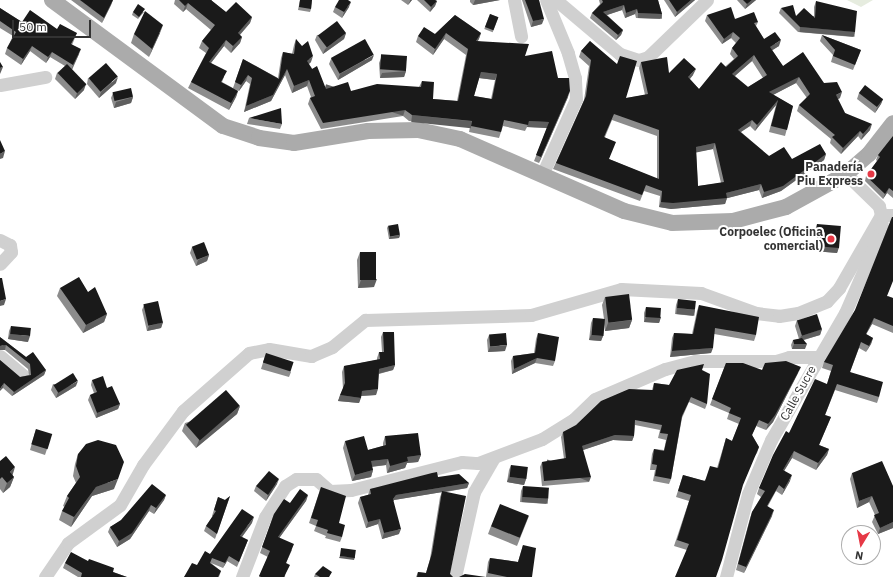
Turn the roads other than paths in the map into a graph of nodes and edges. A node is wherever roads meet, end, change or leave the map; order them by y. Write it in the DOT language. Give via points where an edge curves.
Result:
graph roads {
  1 [pos="514,0"];
  2 [pos="546,0"];
  3 [pos="556,0"];
  4 [pos="707,0"];
  5 [pos="60,2"];
  6 [pos="521,36"];
  7 [pos="45,77"];
  8 [pos="0,85"];
  9 [pos="893,122"];
  10 [pos="846,174"];
  11 [pos="542,175"];
  12 [pos="887,215"];
  13 [pos="0,240"];
  14 [pos="0,264"];
  15 [pos="0,356"];
  16 [pos="818,357"];
  17 [pos="23,375"];
  18 [pos="494,458"];
  19 [pos="45,577"];
  20 [pos="242,577"];
  21 [pos="455,577"];
  22 [pos="726,577"];
  1 -- 6 [label="street"];
  2 -- 11 [label="street" via="568,53 575,78 576,99"];
  3 -- 4 [label="street" via="620,54 639,60 648,57"];
  5 -- 11 [label="main road" via="223,126 259,138 294,143 368,131 418,130 460,139"];
  7 -- 8 [label="street"];
  9 -- 10 [label="main road" via="869,154"];
  10 -- 11 [label="main road" via="786,207 733,221 672,223 624,211"];
  10 -- 12 [label="street"];
  12 -- 16 [label="street, Calle Sucre" via="845,314"];
  12 -- 19 [label="street" via="839,288 827,301 798,313 779,316 756,313 701,293 621,289 531,315 365,320 332,347 311,356 269,349 249,353 178,416 143,465 120,505 68,543"];
  13 -- 14 [label="street" via="10,245 11,252"];
  15 -- 17 [label="street"];
  16 -- 18 [label="street" via="789,357 776,361 695,361 665,369 595,399 573,420 542,439"];
  16 -- 22 [label="street, Calle Sucre" via="771,440 748,494"];
  18 -- 20 [label="street" via="478,463 462,462 351,490 330,491 316,479 296,479 285,486 265,518"];
  18 -- 21 [label="street" via="474,492"];
}
